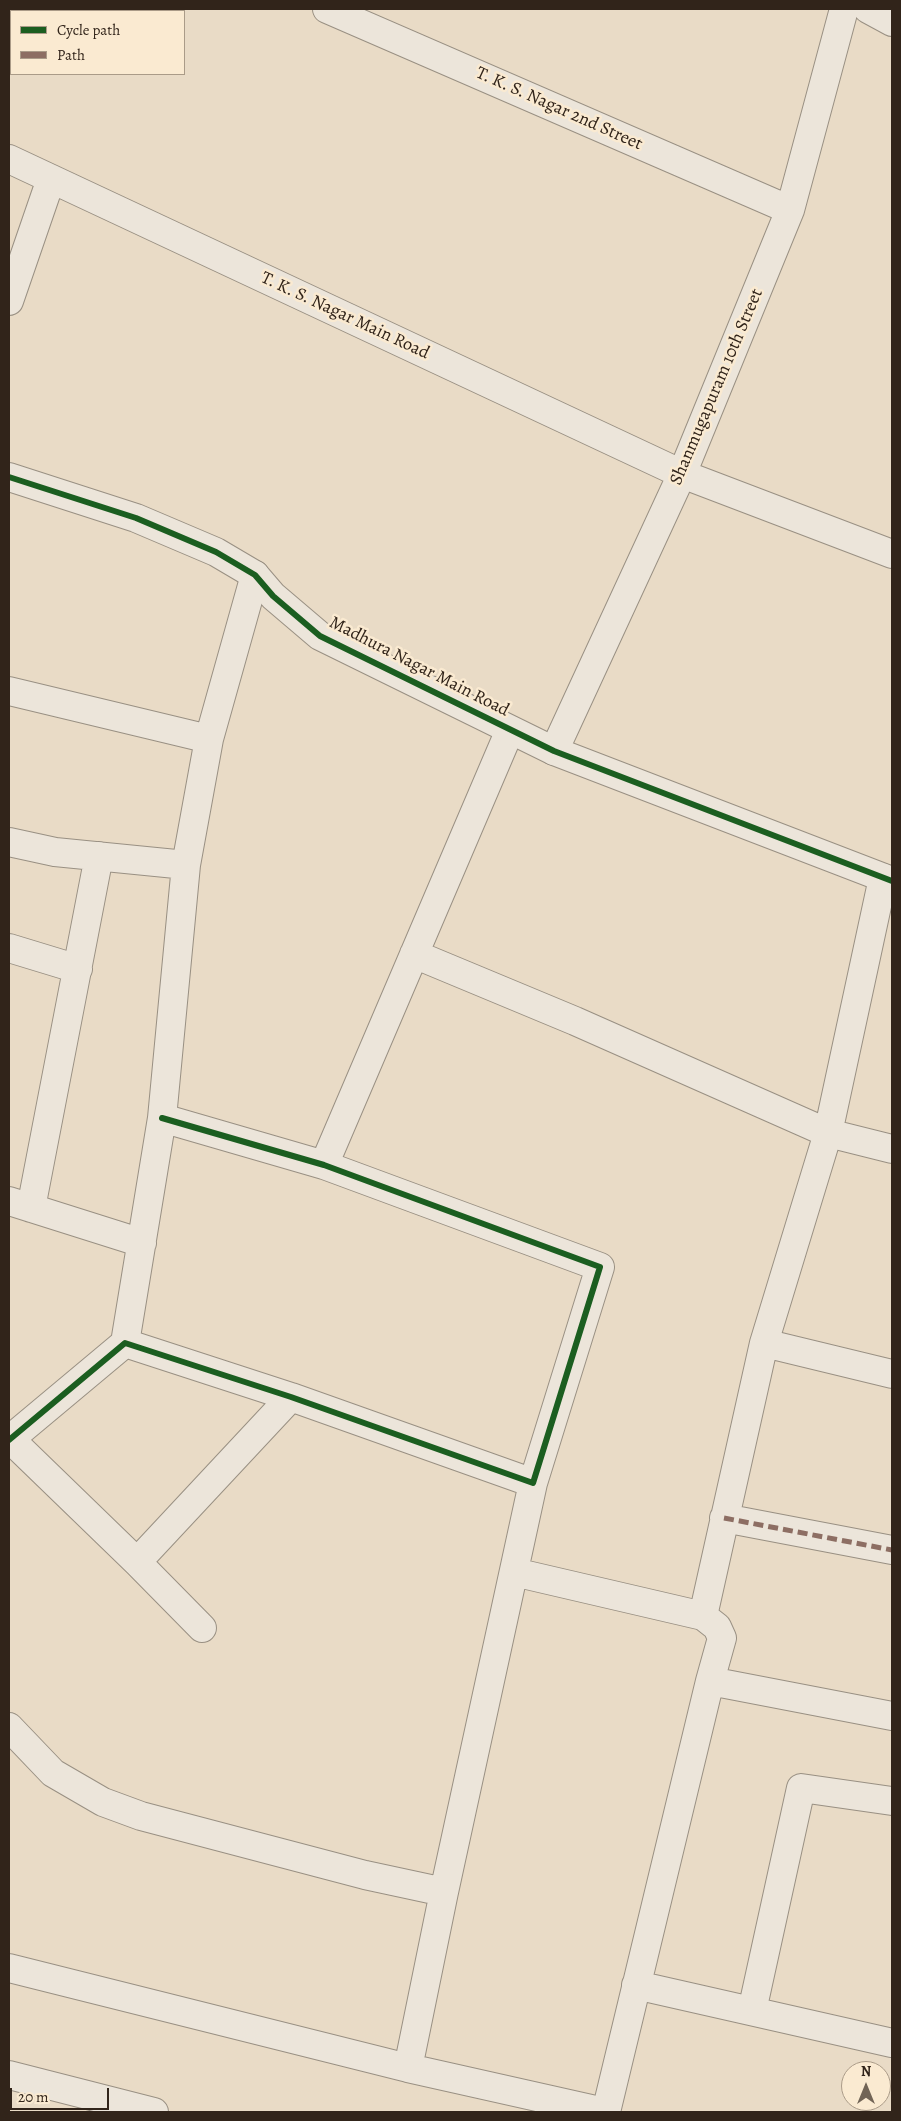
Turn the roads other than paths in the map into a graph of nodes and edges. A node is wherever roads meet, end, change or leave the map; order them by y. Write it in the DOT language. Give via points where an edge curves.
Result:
graph roads {
  1 [pos="327,9"];
  2 [pos="844,9"];
  3 [pos="868,9"];
  4 [pos="892,22"];
  5 [pos="9,159"];
  6 [pos="51,179"];
  7 [pos="790,210"];
  8 [pos="9,301"];
  9 [pos="682,474"];
  10 [pos="9,477"];
  11 [pos="892,554"];
  12 [pos="255,575"];
  13 [pos="9,690"];
  14 [pos="510,730"];
  15 [pos="209,739"];
  16 [pos="554,751"];
  17 [pos="9,842"];
  18 [pos="99,856"];
  19 [pos="186,865"];
  20 [pos="888,880"];
  21 [pos="9,948"];
  22 [pos="414,954"];
  23 [pos="78,969"];
  24 [pos="162,1118"];
  25 [pos="828,1133"];
  26 [pos="892,1149"];
  27 [pos="324,1166"];
  28 [pos="20,1204"];
  29 [pos="142,1243"];
  30 [pos="125,1343"];
  31 [pos="764,1343"];
  32 [pos="892,1374"];
  33 [pos="291,1397"];
  34 [pos="9,1439"];
  35 [pos="533,1483"];
  36 [pos="724,1518"];
  37 [pos="892,1550"];
  38 [pos="137,1562"];
  39 [pos="514,1572"];
  40 [pos="703,1616"];
  41 [pos="202,1628"];
  42 [pos="710,1682"];
  43 [pos="892,1716"];
  44 [pos="9,1727"];
  45 [pos="892,1801"];
  46 [pos="444,1892"];
  47 [pos="9,1968"];
  48 [pos="636,1985"];
  49 [pos="752,2011"];
  50 [pos="892,2042"];
  51 [pos="408,2068"];
  52 [pos="9,2076"];
  53 [pos="154,2112"];
  54 [pos="605,2112"];
  1 -- 7 [label="street, T. K. S. Nagar 2nd Street"];
  2 -- 7 [label="street, Shanmugapuram 10th Street"];
  3 -- 4 [label="street"];
  5 -- 6 [label="street, T. K. S. Nagar Main Road"];
  6 -- 8 [label="street"];
  6 -- 9 [label="street, T. K. S. Nagar Main Road"];
  7 -- 9 [label="street, Shanmugapuram 10th Street"];
  9 -- 11 [label="street, T. K. S. Nagar Main Road"];
  9 -- 16 [label="street, Shanmugapuram 10th Street"];
  10 -- 12 [label="street, Madhura Nagar Main Road" via="136,518 216,552"];
  12 -- 14 [label="street, Madhura Nagar Main Road" via="273,596 320,636"];
  12 -- 15 [label="street"];
  13 -- 15 [label="street"];
  14 -- 16 [label="street, Madhura Nagar Main Road"];
  14 -- 22 [label="street"];
  15 -- 19 [label="street"];
  16 -- 20 [label="street, Madhura Nagar Main Road"];
  17 -- 18 [label="street" via="55,852"];
  18 -- 19 [label="street"];
  18 -- 23 [label="street"];
  19 -- 24 [label="street"];
  20 -- 25 [label="street"];
  21 -- 23 [label="street"];
  22 -- 25 [label="street"];
  22 -- 27 [label="street"];
  23 -- 28 [label="street"];
  24 -- 27 [label="street"];
  24 -- 29 [label="street"];
  25 -- 26 [label="street"];
  25 -- 31 [label="street"];
  27 -- 35 [label="street" via="600,1267"];
  28 -- 29 [label="street"];
  29 -- 30 [label="street"];
  30 -- 33 [label="street"];
  30 -- 34 [label="street"];
  31 -- 32 [label="street"];
  31 -- 36 [label="street"];
  33 -- 35 [label="street"];
  33 -- 38 [label="street"];
  34 -- 38 [label="street"];
  35 -- 39 [label="street"];
  36 -- 37 [label="street"];
  36 -- 40 [label="street"];
  38 -- 41 [label="street"];
  39 -- 40 [label="street"];
  39 -- 46 [label="street"];
  40 -- 42 [label="street" via="717,1627 722,1638"];
  42 -- 43 [label="street"];
  42 -- 48 [label="street"];
  44 -- 46 [label="street" via="53,1773 111,1804 169,1823 365,1875"];
  45 -- 49 [label="street" via="801,1788"];
  46 -- 51 [label="street"];
  47 -- 51 [label="street"];
  48 -- 49 [label="street"];
  48 -- 54 [label="street"];
  49 -- 50 [label="street"];
  51 -- 54 [label="street"];
  52 -- 53 [label="street"];
}
